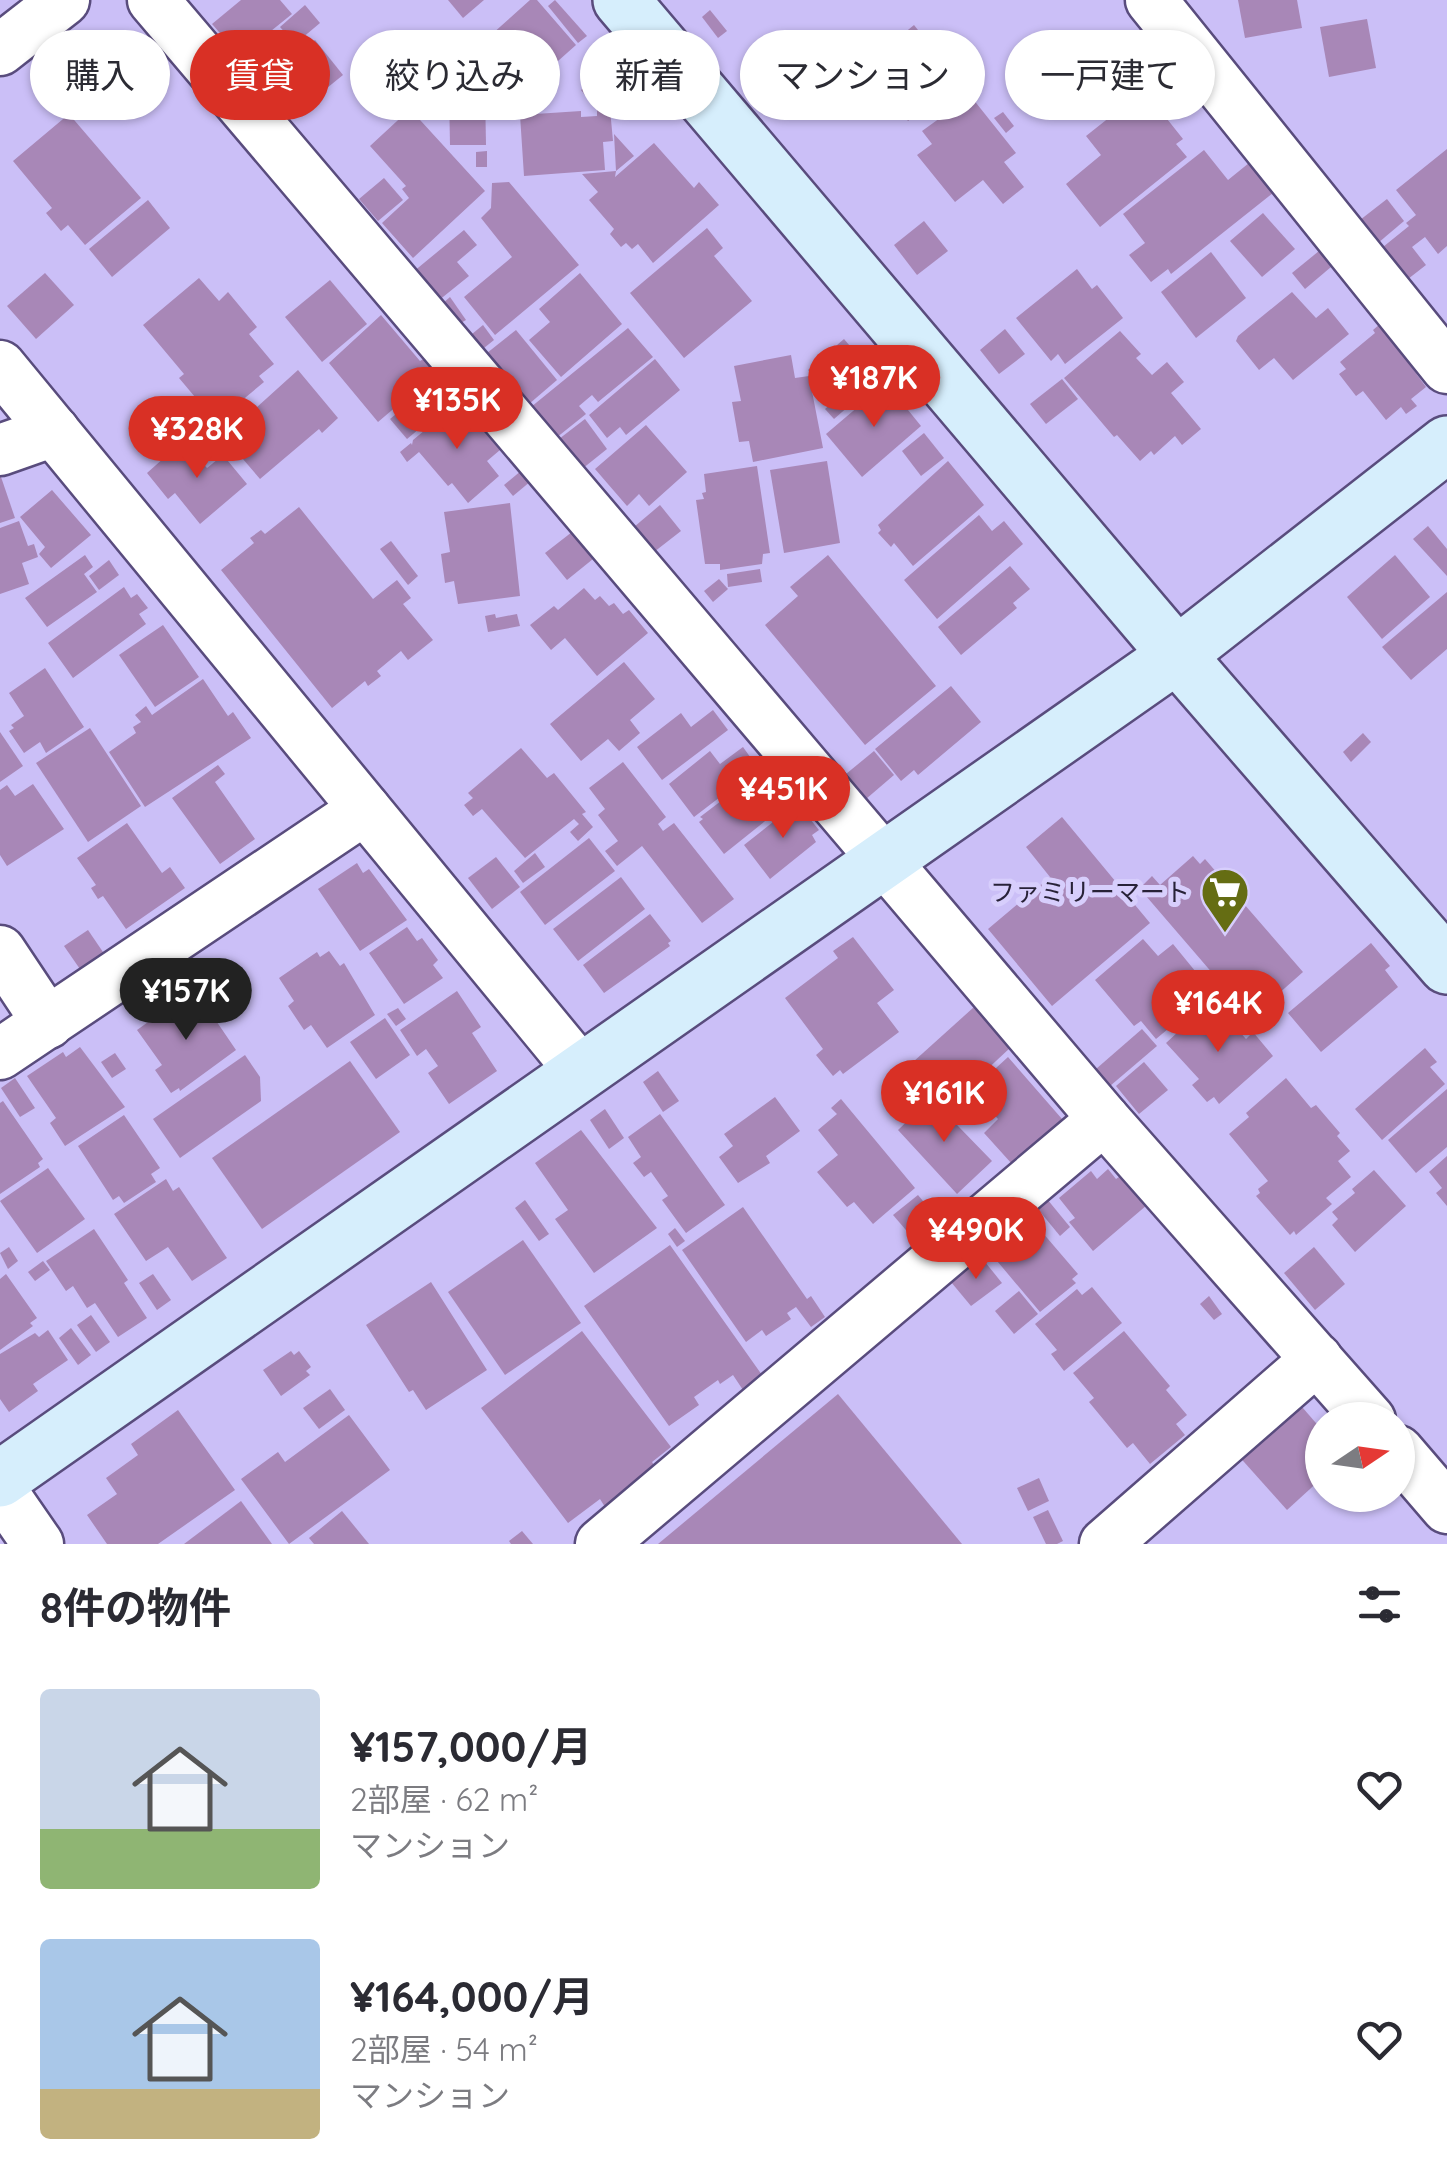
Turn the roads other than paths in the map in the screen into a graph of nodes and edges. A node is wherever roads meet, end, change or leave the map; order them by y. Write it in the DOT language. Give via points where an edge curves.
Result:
graph roads {
  1 [pos="64,0"];
  2 [pos="152,0"];
  3 [pos="621,0"];
  4 [pos="1151,0"];
  5 [pos="0,50"];
  6 [pos="0,366"];
  7 [pos="1447,368"];
  8 [pos="54,431"];
  9 [pos="1447,444"];
  10 [pos="0,450"];
  11 [pos="1177,655"];
  12 [pos="365,808"];
  13 [pos="885,860"];
  14 [pos="0,952"];
  15 [pos="1447,966"];
  16 [pos="48,1022"];
  17 [pos="0,1054"];
  18 [pos="580,1070"];
  19 [pos="1104,1120"];
  20 [pos="1317,1359"];
  21 [pos="1354,1402"];
  22 [pos="1415,1471"];
  23 [pos="0,1480"];
  24 [pos="0,1489"];
  25 [pos="1447,1508"];
  26 [pos="38,1544"];
  27 [pos="601,1544"];
  28 [pos="1105,1544"];
  1 -- 5 [label="street"];
  2 -- 13 [label="street"];
  3 -- 11 [label="street"];
  4 -- 7 [label="street"];
  6 -- 8 [label="street"];
  8 -- 10 [label="street"];
  8 -- 12 [label="street"];
  9 -- 11 [label="street"];
  11 -- 13 [label="street"];
  11 -- 15 [label="street"];
  12 -- 16 [label="street"];
  12 -- 18 [label="street"];
  13 -- 18 [label="street"];
  13 -- 19 [label="street"];
  14 -- 16 [label="street"];
  16 -- 17 [label="street"];
  18 -- 23 [label="street"];
  19 -- 20 [label="street"];
  19 -- 27 [label="street"];
  20 -- 21 [label="street"];
  20 -- 28 [label="street"];
  22 -- 25 [label="street"];
  24 -- 26 [label="street"];
}
